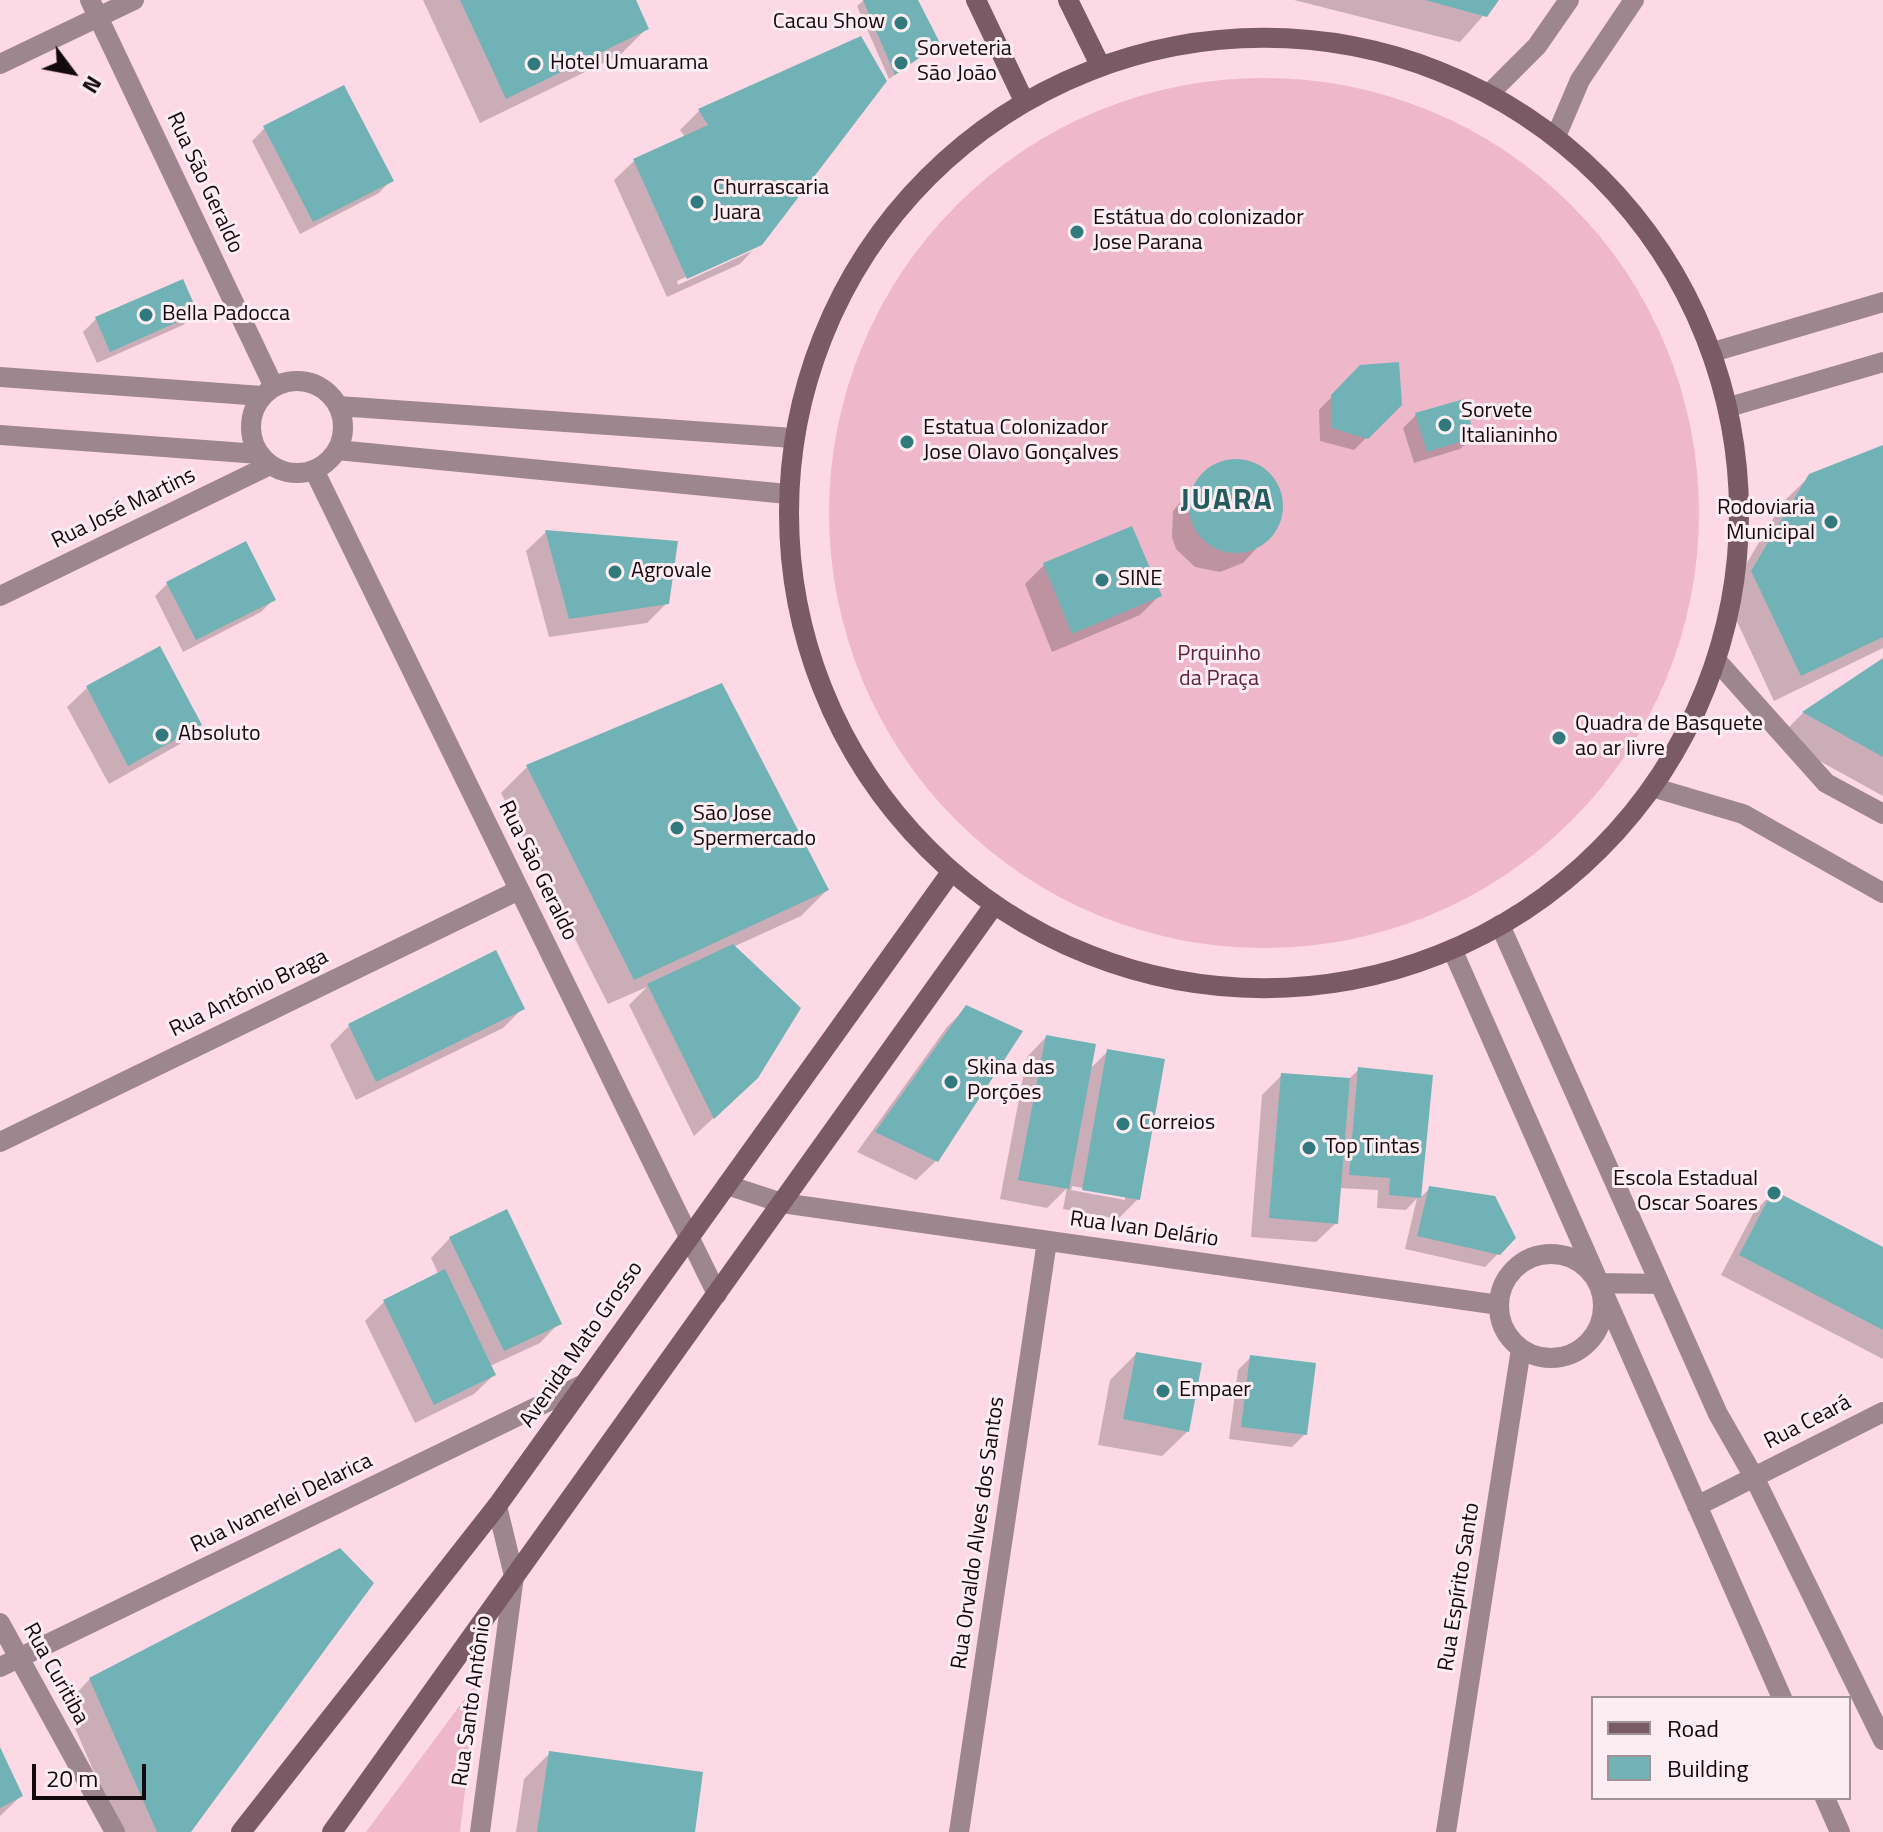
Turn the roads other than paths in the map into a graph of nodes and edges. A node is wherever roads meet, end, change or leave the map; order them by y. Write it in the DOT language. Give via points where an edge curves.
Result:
graph roads {
  1 [pos="134,0"];
  2 [pos="976,0"];
  3 [pos="1068,0"];
  4 [pos="1569,0"];
  5 [pos="1634,0"];
  6 [pos="94,9"];
  7 [pos="0,64"];
  8 [pos="1100,65"];
  9 [pos="1491,92"];
  10 [pos="1024,101"];
  11 [pos="1557,134"];
  12 [pos="1883,302"];
  13 [pos="1713,352"];
  14 [pos="1883,362"];
  15 [pos="0,377"];
  16 [pos="268,392"];
  17 [pos="338,406"];
  18 [pos="1729,407"];
  19 [pos="0,435"];
  20 [pos="793,438"];
  21 [pos="337,450"];
  22 [pos="264,459"];
  23 [pos="314,470"];
  24 [pos="787,494"];
  25 [pos="0,596"];
  26 [pos="1717,661"];
  27 [pos="1655,788"];
  28 [pos="1883,814"];
  29 [pos="949,875"];
  30 [pos="519,890"];
  31 [pos="1883,893"];
  32 [pos="992,908"];
  33 [pos="1500,925"];
  34 [pos="1453,951"];
  35 [pos="0,1142"];
  36 [pos="727,1185"];
  37 [pos="782,1203"];
  38 [pos="689,1236"];
  39 [pos="1047,1241"];
  40 [pos="1599,1283"];
  41 [pos="1660,1284"];
  42 [pos="717,1294"];
  43 [pos="1499,1305"];
  44 [pos="1521,1349"];
  45 [pos="584,1384"];
  46 [pos="1883,1412"];
  47 [pos="1754,1477"];
  48 [pos="497,1506"];
  49 [pos="1697,1506"];
  50 [pos="514,1576"];
  51 [pos="0,1623"];
  52 [pos="9,1662"];
  53 [pos="1781,1696"];
  54 [pos="1883,1740"];
  55 [pos="1826,1800"];
  56 [pos="115,1832"];
  57 [pos="241,1832"];
  58 [pos="332,1832"];
  59 [pos="480,1832"];
  60 [pos="959,1832"];
  61 [pos="1446,1832"];
  62 [pos="1840,1832"];
  1 -- 6 [label="street"];
  2 -- 10 [label="main road"];
  3 -- 8 [label="main road"];
  4 -- 9 [label="street" via="1537,46"];
  5 -- 11 [label="street" via="1580,80"];
  6 -- 7 [label="street"];
  6 -- 16 [label="street, Rua São Geraldo"];
  8 -- 9 [label="main road" via="1231,36 1366,45"];
  8 -- 10 [label="main road"];
  9 -- 11 [label="main road"];
  10 -- 20 [label="main road" via="915,189 835,305"];
  11 -- 13 [label="main road" via="1623,197 1676,270"];
  12 -- 13 [label="street"];
  13 -- 18 [label="main road"];
  14 -- 18 [label="street"];
  15 -- 16 [label="street"];
  16 -- 17 [label="street" via="303,381 329,394"];
  16 -- 22 [label="street" via="251,424"];
  17 -- 20 [label="street"];
  17 -- 21 [label="street" via="342,435"];
  18 -- 26 [label="main road" via="1740,535"];
  19 -- 22 [label="street"];
  20 -- 24 [label="main road"];
  21 -- 23 [label="street"];
  21 -- 24 [label="street"];
  22 -- 23 [label="street" via="284,471"];
  22 -- 25 [label="street, Rua José Martins"];
  23 -- 30 [label="street, Rua São Geraldo"];
  24 -- 29 [label="main road" via="801,635 857,767"];
  26 -- 27 [label="main road" via="1686,734"];
  26 -- 28 [label="street" via="1826,783"];
  27 -- 31 [label="street" via="1743,814"];
  27 -- 33 [label="main road" via="1589,862"];
  29 -- 32 [label="main road"];
  29 -- 36 [label="main road, Avenida Mato Grosso"];
  30 -- 35 [label="street, Rua Antônio Braga"];
  30 -- 38 [label="street, Rua São Geraldo"];
  32 -- 34 [label="main road" via="1138,976 1254,987 1297,991"];
  32 -- 37 [label="main road"];
  33 -- 34 [label="main road"];
  33 -- 41 [label="street"];
  34 -- 40 [label="street"];
  36 -- 37 [label="street, Rua Ivan Delário"];
  36 -- 38 [label="main road, Avenida Mato Grosso"];
  37 -- 39 [label="street, Rua Ivan Delário"];
  37 -- 42 [label="main road"];
  38 -- 42 [label="street, Rua São Geraldo"];
  38 -- 45 [label="main road, Avenida Mato Grosso"];
  39 -- 43 [label="street, Rua Ivan Delário"];
  39 -- 60 [label="street, Rua Orvaldo Alves dos Santos"];
  40 -- 41 [label="street"];
  40 -- 43 [label="street" via="1575,1259 1542,1254 1512,1271"];
  40 -- 44 [label="street" via="1602,1317 1584,1346 1552,1358"];
  40 -- 49 [label="street"];
  41 -- 47 [label="street" via="1718,1414"];
  42 -- 50 [label="main road"];
  43 -- 44 [label="street" via="1508,1335"];
  44 -- 61 [label="street, Rua Espírito Santo"];
  45 -- 48 [label="main road, Avenida Mato Grosso"];
  45 -- 52 [label="street, Rua Ivanerlei Delarica"];
  46 -- 47 [label="street, Rua Ceará"];
  47 -- 49 [label="street, Rua Ceará"];
  47 -- 54 [label="street"];
  48 -- 50 [label="street"];
  48 -- 57 [label="main road, Avenida Mato Grosso"];
  49 -- 53 [label="street"];
  50 -- 58 [label="main road"];
  50 -- 59 [label="street, Rua Santo Antônio"];
  51 -- 52 [label="street, Rua Curitiba"];
  52 -- 56 [label="street, Rua Curitiba"];
  55 -- 62 [label="street"];
}
